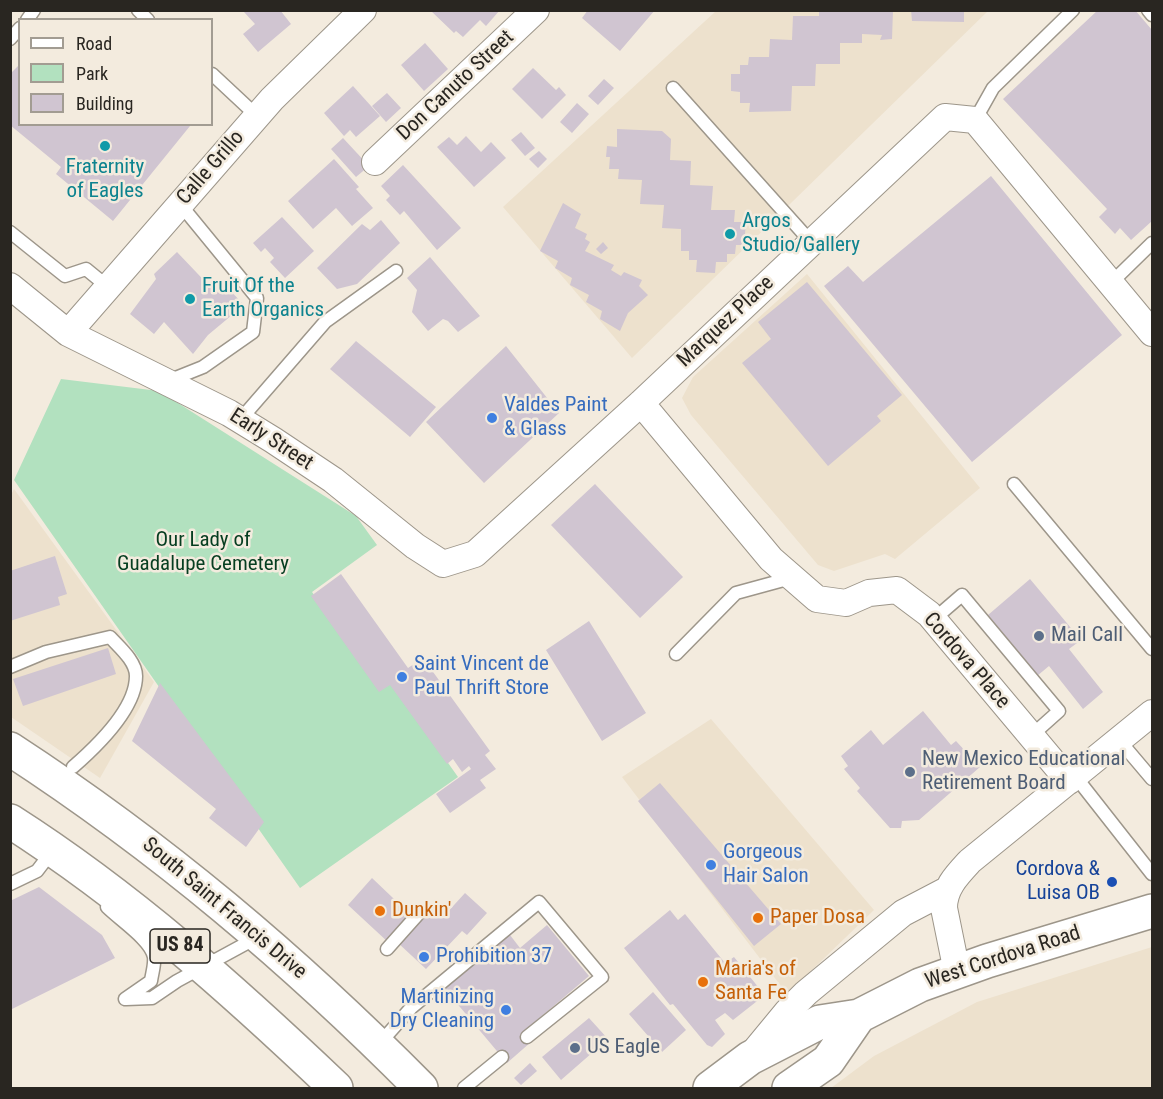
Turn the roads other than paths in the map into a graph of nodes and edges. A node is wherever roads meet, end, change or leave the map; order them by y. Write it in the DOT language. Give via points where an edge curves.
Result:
graph roads {
  1 [pos="363,10"];
  2 [pos="536,10"];
  3 [pos="1073,10"];
  4 [pos="1148,10"];
  5 [pos="1152,15"];
  6 [pos="213,75"];
  7 [pos="673,88"];
  8 [pos="257,116"];
  9 [pos="975,120"];
  10 [pos="375,162"];
  11 [pos="180,204"];
  12 [pos="10,232"];
  13 [pos="812,242"];
  14 [pos="1152,243"];
  15 [pos="396,271"];
  16 [pos="1111,283"];
  17 [pos="10,286"];
  18 [pos="108,287"];
  19 [pos="68,333"];
  20 [pos="1152,333"];
  21 [pos="166,381"];
  22 [pos="641,403"];
  23 [pos="240,420"];
  24 [pos="1014,484"];
  25 [pos="518,514"];
  26 [pos="792,577"];
  27 [pos="933,620"];
  28 [pos="1152,649"];
  29 [pos="676,654"];
  30 [pos="10,667"];
  31 [pos="1152,713"];
  32 [pos="1031,736"];
  33 [pos="1119,740"];
  34 [pos="10,749"];
  35 [pos="73,767"];
  36 [pos="1072,778"];
  37 [pos="1152,779"];
  38 [pos="10,821"];
  39 [pos="54,849"];
  40 [pos="1152,874"];
  41 [pos="95,880"];
  42 [pos="10,884"];
  43 [pos="947,890"];
  44 [pos="1152,911"];
  45 [pos="420,912"];
  46 [pos="260,936"];
  47 [pos="387,949"];
  48 [pos="204,967"];
  49 [pos="957,972"];
  50 [pos="859,1016"];
  51 [pos="527,1037"];
  52 [pos="378,1045"];
  53 [pos="502,1057"];
  54 [pos="750,1058"];
  55 [pos="336,1089"];
  56 [pos="421,1089"];
  57 [pos="464,1089"];
  58 [pos="710,1089"];
  59 [pos="789,1089"];
  1 -- 8 [label="street, Calle Grillo"];
  2 -- 10 [label="street, Don Canuto Street"];
  3 -- 9 [label="lane" via="993,88"];
  4 -- 5 [label="lane"];
  6 -- 8 [label="lane"];
  7 -- 13 [label="lane"];
  8 -- 11 [label="street, Calle Grillo"];
  9 -- 13 [label="street, Marquez Place" via="945,117"];
  9 -- 16 [label="street"];
  11 -- 18 [label="street, Calle Grillo"];
  11 -- 21 [label="lane" via="256,298 253,332 203,368"];
  12 -- 18 [label="lane" via="65,276 86,269"];
  13 -- 22 [label="street, Marquez Place"];
  14 -- 16 [label="lane"];
  15 -- 23 [label="lane" via="326,322"];
  16 -- 20 [label="street"];
  17 -- 19 [label="street, Early Street"];
  18 -- 19 [label="street, Calle Grillo"];
  19 -- 21 [label="street, Early Street"];
  21 -- 23 [label="street, Early Street"];
  22 -- 25 [label="street, Marquez Place"];
  22 -- 26 [label="street, Cordova Place" via="771,559"];
  23 -- 25 [label="street, Early Street" via="333,480 443,564 475,554"];
  24 -- 28 [label="lane"];
  26 -- 27 [label="street, Cordova Place" via="817,599 846,603 869,593 897,590"];
  26 -- 29 [label="lane" via="736,593"];
  27 -- 32 [label="street, Cordova Place"];
  27 -- 32 [label="lane" via="962,596 1022,667 1059,711"];
  30 -- 35 [label="lane" via="46,652 110,637 128,656 136,674 131,698 102,741"];
  31 -- 33 [label="street"];
  32 -- 36 [label="street, Cordova Place"];
  33 -- 36 [label="street"];
  33 -- 37 [label="lane"];
  34 -- 46 [label="main road, South Saint Francis Drive / US 84" via="168,860"];
  36 -- 40 [label="lane"];
  36 -- 43 [label="street" via="970,861"];
  38 -- 39 [label="main road, US 84"];
  39 -- 41 [label="main road, US 84"];
  39 -- 42 [label="lane" via="37,871"];
  41 -- 48 [label="main road, US 84"];
  41 -- 48 [label="lane" via="105,905 152,950 151,981 125,999 152,998"];
  43 -- 49 [label="street" via="944,908"];
  43 -- 54 [label="street" via="903,913 806,993"];
  44 -- 49 [label="main road, West Cordova Road"];
  45 -- 47 [label="lane"];
  46 -- 48 [label="lane"];
  46 -- 52 [label="main road, South Saint Francis Drive / US 84"];
  48 -- 55 [label="main road, US 84"];
  49 -- 50 [label="main road, West Cordova Road" via="920,985"];
  50 -- 54 [label="main road, West Cordova Road" via="820,1022"];
  50 -- 59 [label="main road, West Cordova Road" via="828,1061"];
  51 -- 52 [label="lane" via="602,976 539,902 411,1008"];
  52 -- 56 [label="main road, South Saint Francis Drive / US 84"];
  53 -- 57 [label="lane"];
  54 -- 58 [label="main road, West Cordova Road"];
}
